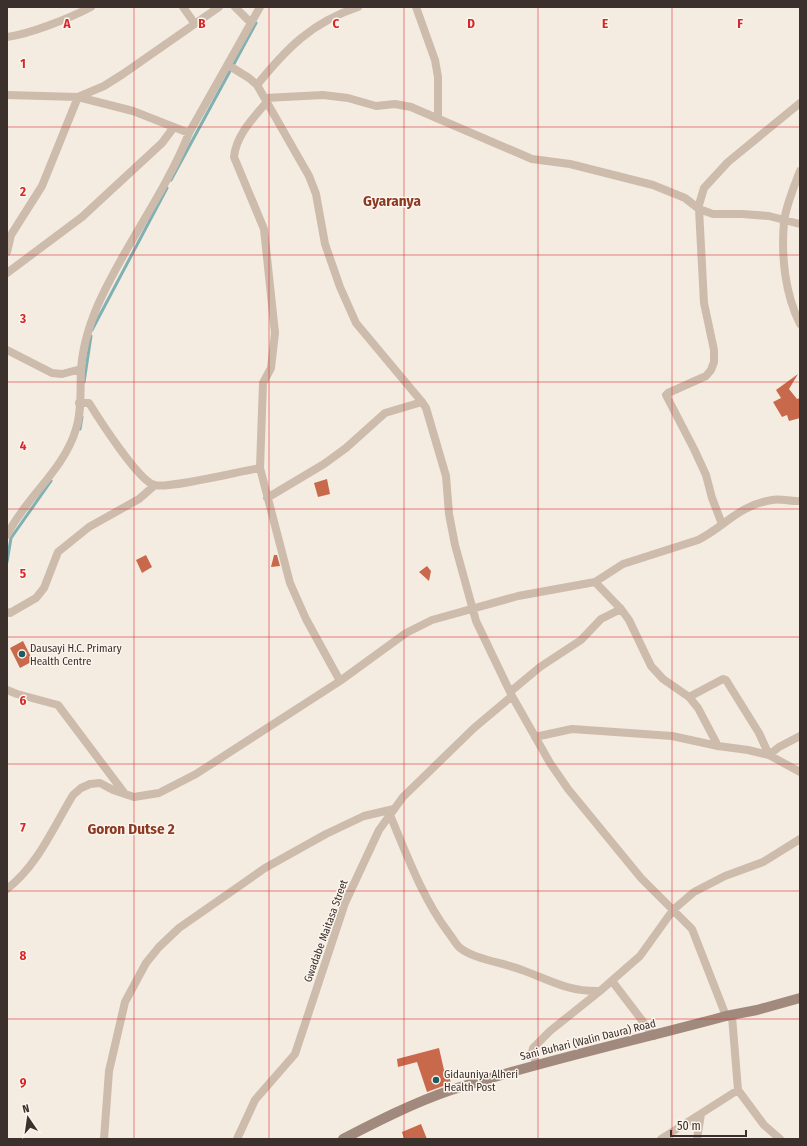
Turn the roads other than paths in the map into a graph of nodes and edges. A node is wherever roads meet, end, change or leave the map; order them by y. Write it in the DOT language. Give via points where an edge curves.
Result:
graph roads {
  1 [pos="91,7"];
  2 [pos="183,7"];
  3 [pos="219,7"];
  4 [pos="235,7"];
  5 [pos="260,7"];
  6 [pos="358,7"];
  7 [pos="416,7"];
  8 [pos="339,10"];
  9 [pos="251,23"];
  10 [pos="195,24"];
  11 [pos="7,37"];
  12 [pos="228,65"];
  13 [pos="257,85"];
  14 [pos="7,95"];
  15 [pos="78,97"];
  16 [pos="266,100"];
  17 [pos="800,103"];
  18 [pos="438,118"];
  19 [pos="174,127"];
  20 [pos="189,133"];
  21 [pos="800,171"];
  22 [pos="698,209"];
  23 [pos="784,220"];
  24 [pos="800,224"];
  25 [pos="7,252"];
  26 [pos="7,273"];
  27 [pos="800,324"];
  28 [pos="7,350"];
  29 [pos="81,369"];
  30 [pos="422,402"];
  31 [pos="80,403"];
  32 [pos="260,468"];
  33 [pos="155,485"];
  34 [pos="267,498"];
  35 [pos="800,501"];
  36 [pos="722,524"];
  37 [pos="7,535"];
  38 [pos="595,582"];
  39 [pos="473,608"];
  40 [pos="621,609"];
  41 [pos="8,612"];
  42 [pos="340,681"];
  43 [pos="7,690"];
  44 [pos="511,694"];
  45 [pos="689,697"];
  46 [pos="800,736"];
  47 [pos="535,738"];
  48 [pos="718,746"];
  49 [pos="768,755"];
  50 [pos="800,772"];
  51 [pos="125,794"];
  52 [pos="392,812"];
  53 [pos="800,839"];
  54 [pos="7,889"];
  55 [pos="673,910"];
  56 [pos="612,981"];
  57 [pos="600,991"];
  58 [pos="800,998"];
  59 [pos="729,1016"];
  60 [pos="654,1036"];
  61 [pos="537,1065"];
  62 [pos="738,1090"];
  63 [pos="701,1114"];
  64 [pos="104,1139"];
  65 [pos="237,1139"];
  66 [pos="343,1139"];
  67 [pos="661,1139"];
  68 [pos="697,1139"];
  69 [pos="780,1139"];
  1 -- 11 [label="street" via="20,35"];
  2 -- 10 [label="street"];
  3 -- 10 [label="street"];
  4 -- 9 [label="street"];
  5 -- 9 [label="street"];
  6 -- 8 [label="street"];
  7 -- 18 [label="street" via="438,77"];
  8 -- 13 [label="street" via="291,45"];
  9 -- 12 [label="street"];
  10 -- 15 [label="street" via="104,86"];
  12 -- 13 [label="street"];
  12 -- 20 [label="street"];
  13 -- 16 [label="street"];
  14 -- 15 [label="street"];
  15 -- 19 [label="street" via="134,111"];
  15 -- 25 [label="street" via="42,186 11,235"];
  16 -- 18 [label="street" via="323,95 348,98 376,106 395,104 411,107"];
  16 -- 30 [label="street" via="309,176 316,194 325,244 356,323"];
  16 -- 32 [label="street" via="248,124 234,156 264,229 275,333 271,368 264,383"];
  17 -- 22 [label="street" via="723,168 704,188"];
  18 -- 22 [label="street" via="532,159 570,164 653,185 685,198"];
  19 -- 20 [label="street"];
  19 -- 26 [label="street" via="162,143 82,217"];
  20 -- 29 [label="street" via="182,151 97,307"];
  21 -- 23 [label="street"];
  22 -- 23 [label="street" via="714,214 769,216"];
  22 -- 36 [label="street" via="704,303 714,350 714,362 706,376 666,395 706,475"];
  23 -- 24 [label="street"];
  23 -- 27 [label="street" via="787,289 793,311"];
  28 -- 29 [label="street" via="52,373 62,374"];
  29 -- 31 [label="street"];
  30 -- 34 [label="street" via="386,413 324,464"];
  30 -- 39 [label="street" via="446,476 455,545"];
  31 -- 33 [label="street" via="89,404 133,466 146,481"];
  31 -- 37 [label="street" via="76,429 58,466 24,507"];
  32 -- 33 [label="street"];
  32 -- 34 [label="street"];
  33 -- 41 [label="street" via="139,499 89,527 58,552 44,588 36,598"];
  34 -- 42 [label="street" via="290,583 306,619"];
  35 -- 36 [label="street" via="773,500 762,503 740,510"];
  36 -- 38 [label="street" via="709,535 624,564"];
  38 -- 39 [label="street" via="518,596"];
  38 -- 40 [label="street"];
  39 -- 42 [label="street" via="432,620 406,633"];
  39 -- 44 [label="street" via="476,620"];
  40 -- 44 [label="street, Gwadabe Maitasa Street" via="601,619 581,640 540,667"];
  40 -- 45 [label="street" via="651,666 662,679"];
  42 -- 51 [label="street" via="196,774 159,793 134,797"];
  43 -- 51 [label="street" via="58,705"];
  44 -- 47 [label="street"];
  44 -- 52 [label="street, Gwadabe Maitasa Street" via="403,797"];
  45 -- 48 [label="street" via="698,708"];
  45 -- 49 [label="street" via="723,679 726,680 759,733"];
  46 -- 49 [label="street"];
  47 -- 48 [label="street" via="572,729 672,736"];
  47 -- 55 [label="street" via="568,789 641,878"];
  48 -- 49 [label="street"];
  49 -- 50 [label="street"];
  51 -- 54 [label="street" via="100,783 81,788 73,796 37,858 23,876"];
  52 -- 57 [label="street" via="431,905 459,947 524,970 557,985 587,992"];
  52 -- 64 [label="street" via="364,816 265,868 179,928 159,947 146,963 125,1002 109,1071"];
  52 -- 65 [label="street, Gwadabe Maitasa Street" via="379,830 345,903 295,1054 255,1100"];
  53 -- 55 [label="street" via="763,862 725,876 694,892"];
  55 -- 56 [label="street" via="640,956"];
  55 -- 59 [label="street" via="692,929"];
  56 -- 57 [label="street"];
  56 -- 60 [label="street"];
  57 -- 61 [label="street" via="533,1048 532,1053"];
  58 -- 59 [label="street, Sani Buhari (Walin Daura) Road"];
  59 -- 60 [label="street, Sani Buhari (Walin Daura) Road"];
  59 -- 62 [label="street"];
  60 -- 61 [label="street, Sani Buhari (Walin Daura) Road"];
  61 -- 66 [label="street, Sani Buhari (Walin Daura) Road" via="450,1091 395,1112"];
  62 -- 63 [label="street"];
  62 -- 69 [label="street" via="764,1125"];
  63 -- 67 [label="street"];
  63 -- 68 [label="street"];
}
